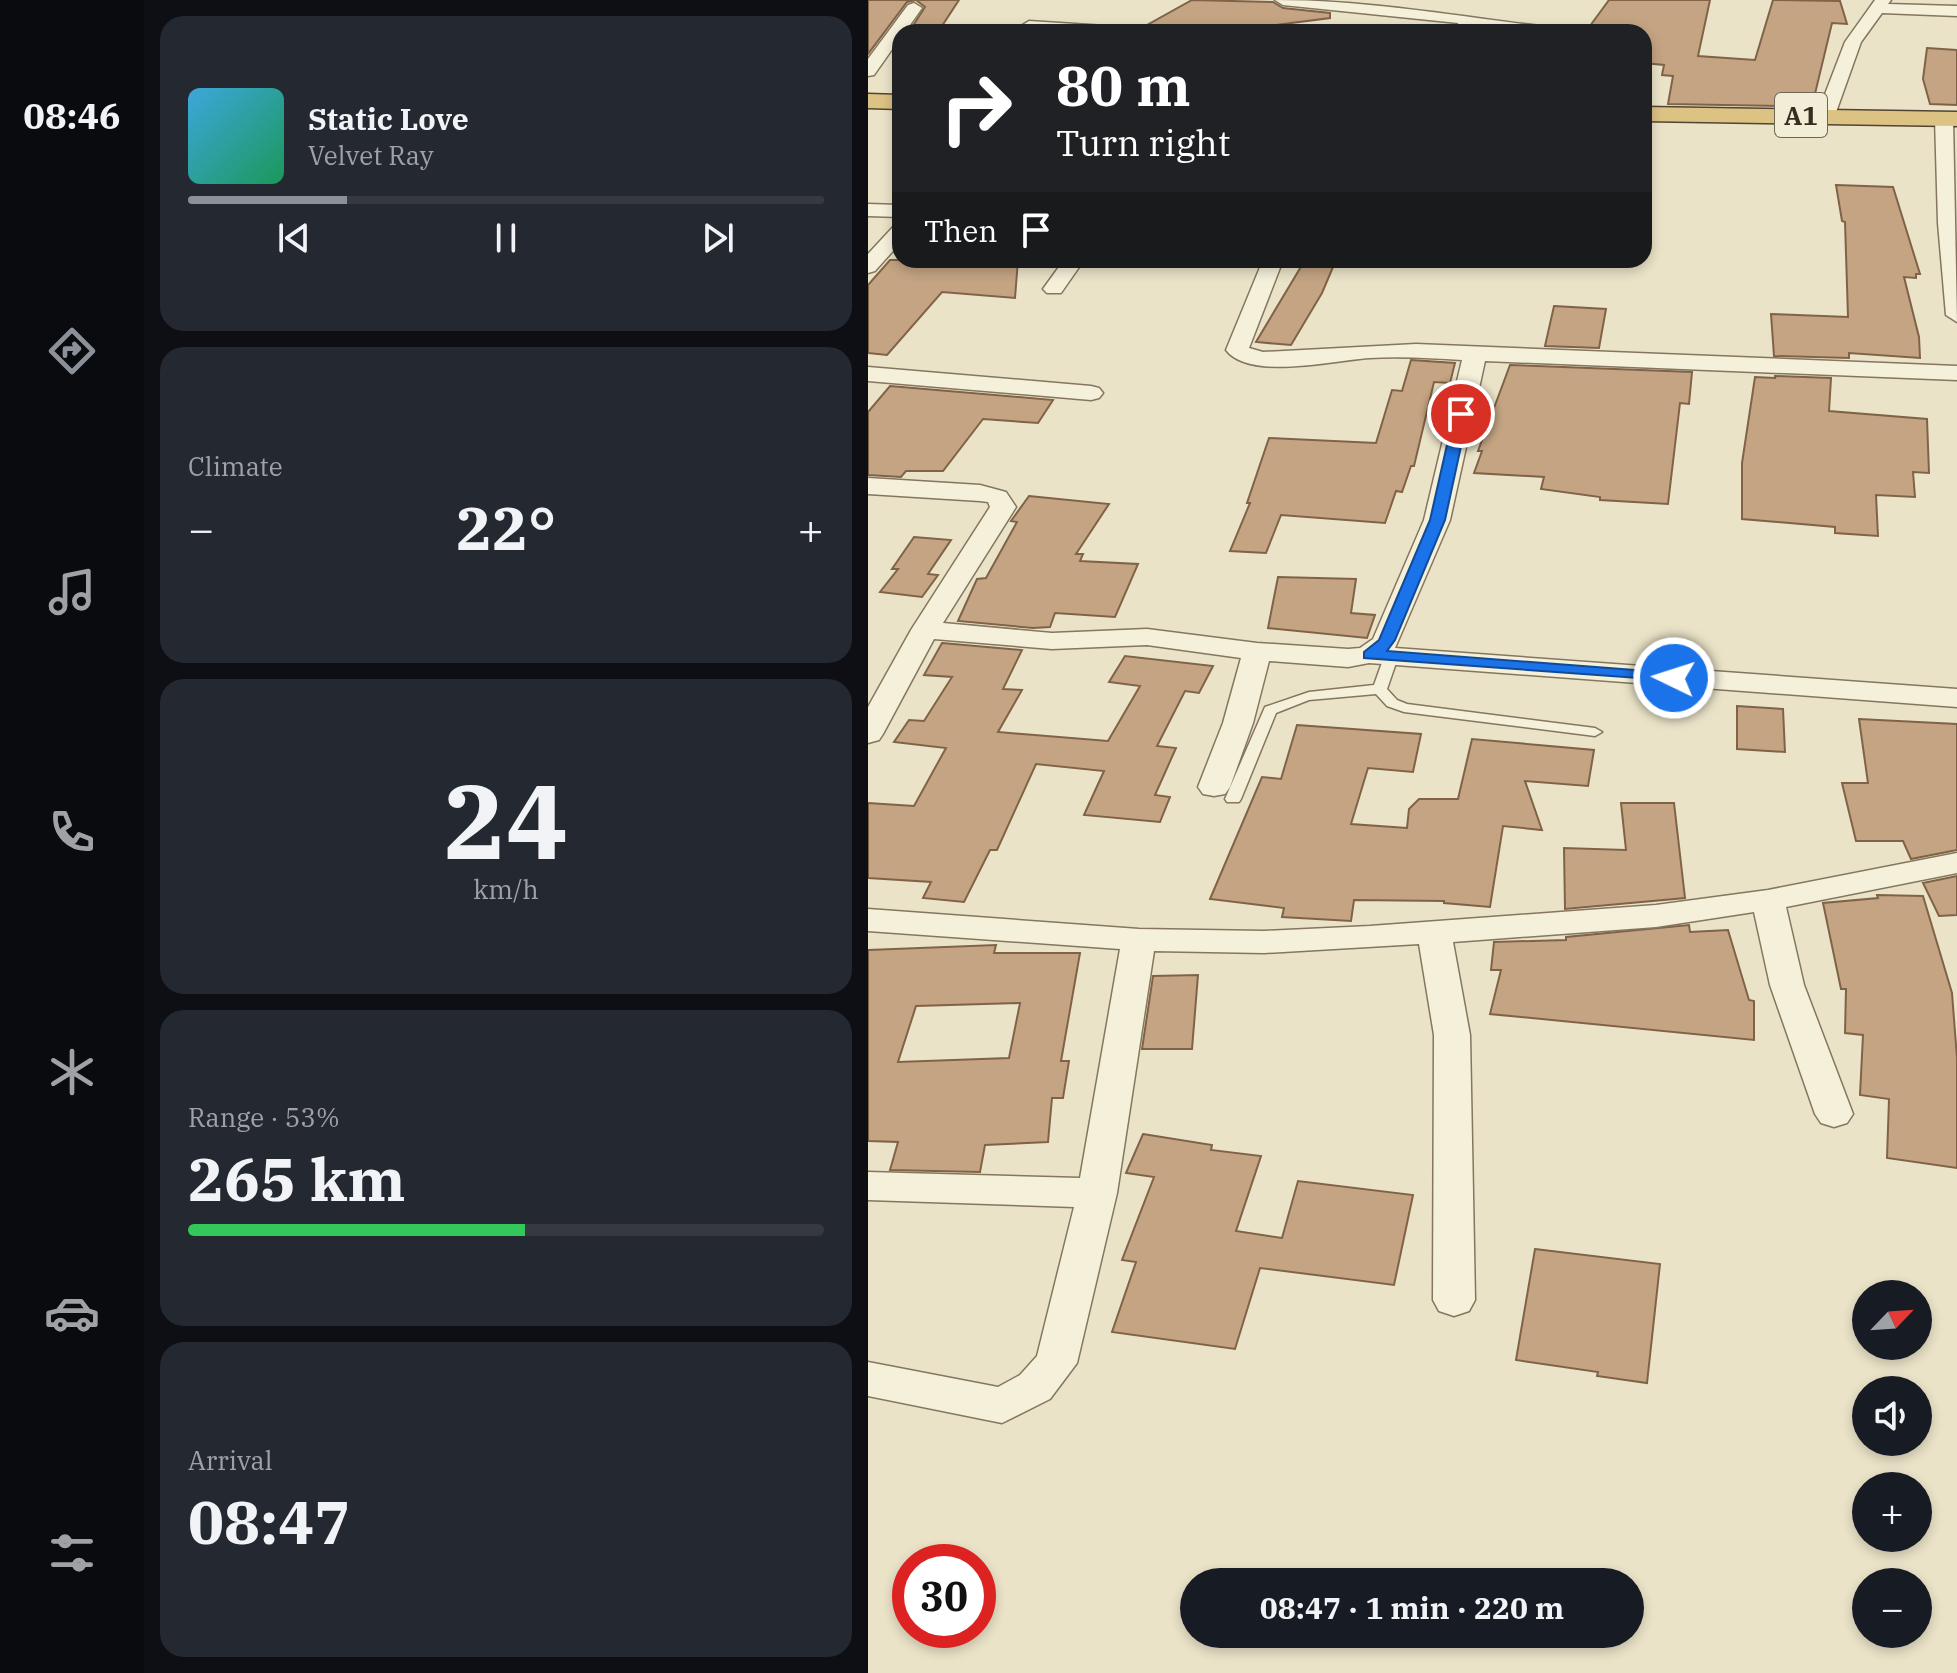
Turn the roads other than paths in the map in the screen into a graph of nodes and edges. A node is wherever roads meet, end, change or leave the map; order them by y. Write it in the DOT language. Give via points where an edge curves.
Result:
graph roads {
  1 [pos="1283,0"];
  2 [pos="1882,4"];
  3 [pos="914,8"];
  4 [pos="1957,11"];
  5 [pos="902,24"];
  6 [pos="1461,24"];
  7 [pos="892,38"];
  8 [pos="868,71"];
  9 [pos="868,101"];
  10 [pos="892,102"];
  11 [pos="1652,114"];
  12 [pos="1826,115"];
  13 [pos="1950,119"];
  14 [pos="868,210"];
  15 [pos="892,212"];
  16 [pos="892,240"];
  17 [pos="868,267"];
  18 [pos="1068,268"];
  19 [pos="1270,268"];
  20 [pos="1054,289"];
  21 [pos="1957,315"];
  22 [pos="1475,354"];
  23 [pos="1957,373"];
  24 [pos="868,374"];
  25 [pos="1091,393"];
  26 [pos="868,486"];
  27 [pos="925,630"];
  28 [pos="1257,652"];
  29 [pos="1380,656"];
  30 [pos="1380,689"];
  31 [pos="1957,698"];
  32 [pos="1595,732"];
  33 [pos="868,734"];
  34 [pos="1224,793"];
  35 [pos="1957,863"];
  36 [pos="1768,900"];
  37 [pos="868,920"];
  38 [pos="1434,932"];
  39 [pos="1139,940"];
  40 [pos="1834,1114"];
  41 [pos="868,1186"];
  42 [pos="1097,1193"];
  43 [pos="1454,1300"];
  44 [pos="868,1379"];
  1 -- 6 [label="street" via="1443,16"];
  2 -- 4 [label="street"];
  2 -- 12 [label="street" via="1853,42"];
  3 -- 5 [label="street"];
  7 -- 8 [label="street"];
  9 -- 10 [label="highway"];
  11 -- 12 [label="highway, A1"];
  12 -- 13 [label="highway, A1"];
  13 -- 21 [label="street" via="1948,223"];
  14 -- 15 [label="street"];
  16 -- 17 [label="street"];
  18 -- 20 [label="street"];
  19 -- 22 [label="street" via="1237,350 1241,354 1276,359 1372,351"];
  22 -- 23 [label="street"];
  22 -- 29 [label="street" via="1437,520"];
  24 -- 25 [label="street"];
  26 -- 27 [label="street" via="980,493 997,497 1003,507"];
  27 -- 28 [label="street" via="1052,641 1147,637"];
  27 -- 33 [label="street"];
  28 -- 29 [label="street"];
  28 -- 34 [label="street"];
  29 -- 30 [label="lane"];
  29 -- 31 [label="street"];
  30 -- 32 [label="lane" via="1404,708"];
  30 -- 34 [label="lane" via="1309,697 1270,710"];
  35 -- 36 [label="street"];
  36 -- 38 [label="street" via="1656,916"];
  36 -- 40 [label="street" via="1787,985"];
  37 -- 39 [label="street"];
  38 -- 39 [label="street" via="1264,942"];
  38 -- 43 [label="street" via="1452,1035"];
  39 -- 42 [label="street"];
  41 -- 42 [label="street"];
  42 -- 44 [label="street" via="1056,1363 1035,1387 1002,1405"];
}
